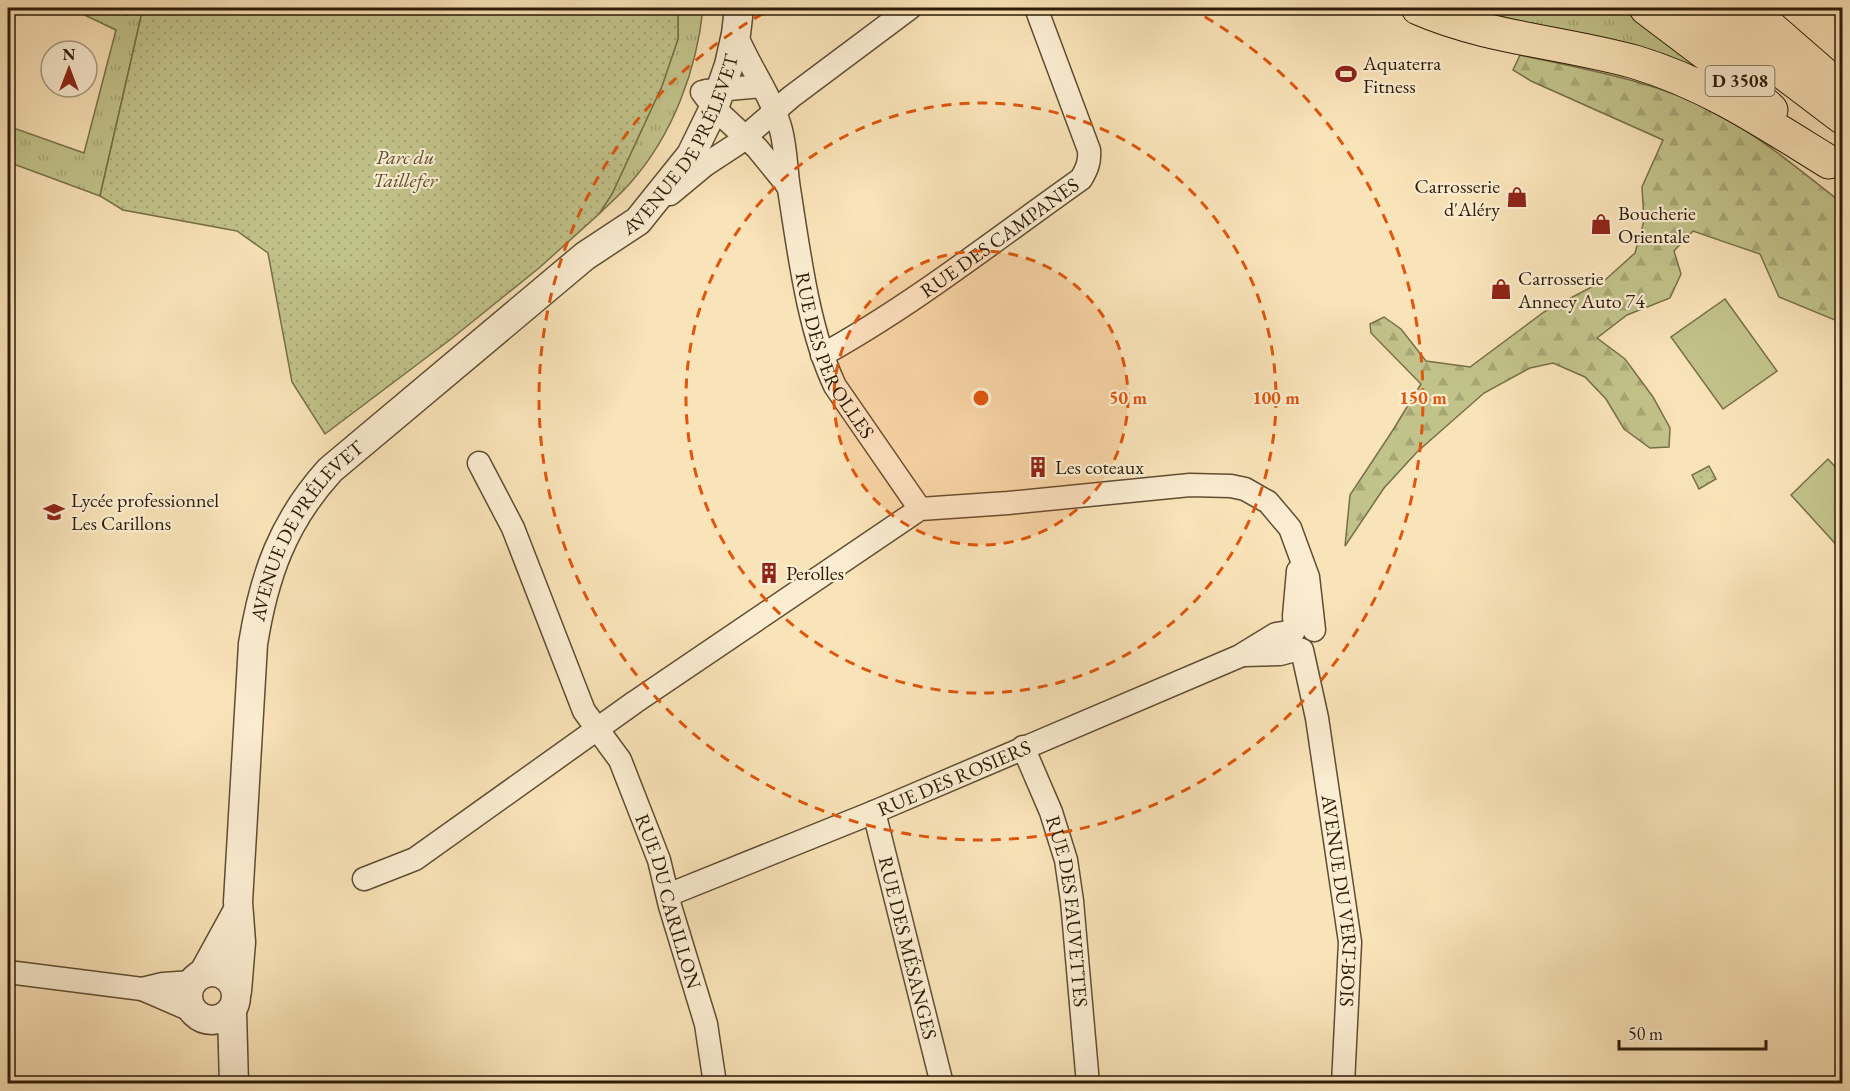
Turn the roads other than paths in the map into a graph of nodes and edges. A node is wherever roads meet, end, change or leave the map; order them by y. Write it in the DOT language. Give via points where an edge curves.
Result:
graph roads {
  1 [pos="721,8"];
  2 [pos="910,8"];
  3 [pos="1036,8"];
  4 [pos="1418,8"];
  5 [pos="1646,8"];
  6 [pos="1698,8"];
  7 [pos="1748,8"];
  8 [pos="1760,8"];
  9 [pos="737,21"];
  10 [pos="1842,71"];
  11 [pos="762,86"];
  12 [pos="1842,90"];
  13 [pos="712,96"];
  14 [pos="776,111"];
  15 [pos="1842,117"];
  16 [pos="745,136"];
  17 [pos="1836,167"];
  18 [pos="789,187"];
  19 [pos="638,221"];
  20 [pos="585,256"];
  21 [pos="822,355"];
  22 [pos="479,463"];
  23 [pos="921,508"];
  24 [pos="1303,638"];
  25 [pos="597,728"];
  26 [pos="1023,747"];
  27 [pos="874,812"];
  28 [pos="364,879"];
  29 [pos="668,895"];
  30 [pos="237,912"];
  31 [pos="8,972"];
  32 [pos="198,978"];
  33 [pos="142,989"];
  34 [pos="217,1008"];
  35 [pos="715,1080"];
  36 [pos="218,1083"];
  37 [pos="234,1083"];
  38 [pos="942,1083"];
  39 [pos="1088,1083"];
  40 [pos="1343,1083"];
  1 -- 13 [label="street, AVENUE DE PRÉLEVET"];
  2 -- 14 [label="street"];
  3 -- 21 [label="street, RUE DES CAMPANES" via="1089,150 1081,179 929,287"];
  4 -- 17 [label="highway" via="1489,30 1673,74 1722,96"];
  5 -- 17 [label="highway, D 3508" via="1728,70"];
  6 -- 15 [label="highway, D 3508"];
  7 -- 12 [label="highway"];
  8 -- 10 [label="highway"];
  9 -- 11 [label="street, RUE DES PEROLLES" via="745,56"];
  9 -- 13 [label="street, AVENUE DE PRÉLEVET"];
  11 -- 13 [label="street"];
  11 -- 14 [label="street, RUE DES PEROLLES"];
  13 -- 16 [label="street, RUE DES PEROLLES"];
  13 -- 19 [label="street, AVENUE DE PRÉLEVET" via="691,155"];
  13 -- 20 [label="street, AVENUE DE PRÉLEVET" via="625,212"];
  14 -- 16 [label="street"];
  14 -- 18 [label="street, RUE DES PEROLLES"];
  16 -- 18 [label="street, RUE DES PEROLLES"];
  16 -- 19 [label="street"];
  18 -- 21 [label="street, RUE DES PEROLLES"];
  19 -- 20 [label="street, AVENUE DE PRÉLEVET"];
  20 -- 30 [label="street, AVENUE DE PRÉLEVET" via="330,470 309,493 278,549 260,603 253,644"];
  21 -- 23 [label="street, RUE DES PEROLLES" via="835,386"];
  22 -- 25 [label="street, RUE DU CARILLON" via="513,528 584,711"];
  23 -- 24 [label="street, AVENUE DU VERT-BOIS" via="1190,485 1245,489 1268,502 1290,528 1299,552 1294,616"];
  23 -- 25 [label="street"];
  24 -- 26 [label="street, RUE DES ROSIERS" via="1280,654 1240,656"];
  24 -- 40 [label="street, AVENUE DU VERT-BOIS" via="1319,661 1317,718 1350,942"];
  25 -- 28 [label="street" via="415,859"];
  25 -- 29 [label="street, RUE DU CARILLON" via="620,760 659,860"];
  26 -- 27 [label="street, RUE DES ROSIERS"];
  26 -- 39 [label="street, RUE DES FAUVETTES" via="1051,812 1068,869"];
  27 -- 29 [label="street, RUE DES ROSIERS"];
  27 -- 38 [label="street, RUE DES MÉSANGES"];
  29 -- 35 [label="street, RUE DU CARILLON" via="706,1024"];
  30 -- 32 [label="street, AVENUE DE PRÉLEVET"];
  30 -- 34 [label="street, AVENUE DE PRÉLEVET" via="241,942"];
  31 -- 33 [label="street"];
  32 -- 33 [label="street"];
  32 -- 34 [label="street" via="188,997"];
  32 -- 34 [label="street" via="217,972 230,979"];
  33 -- 34 [label="street"];
  34 -- 36 [label="street, AVENUE DE PRÉLEVET"];
  34 -- 37 [label="street, AVENUE DE PRÉLEVET"];
}
